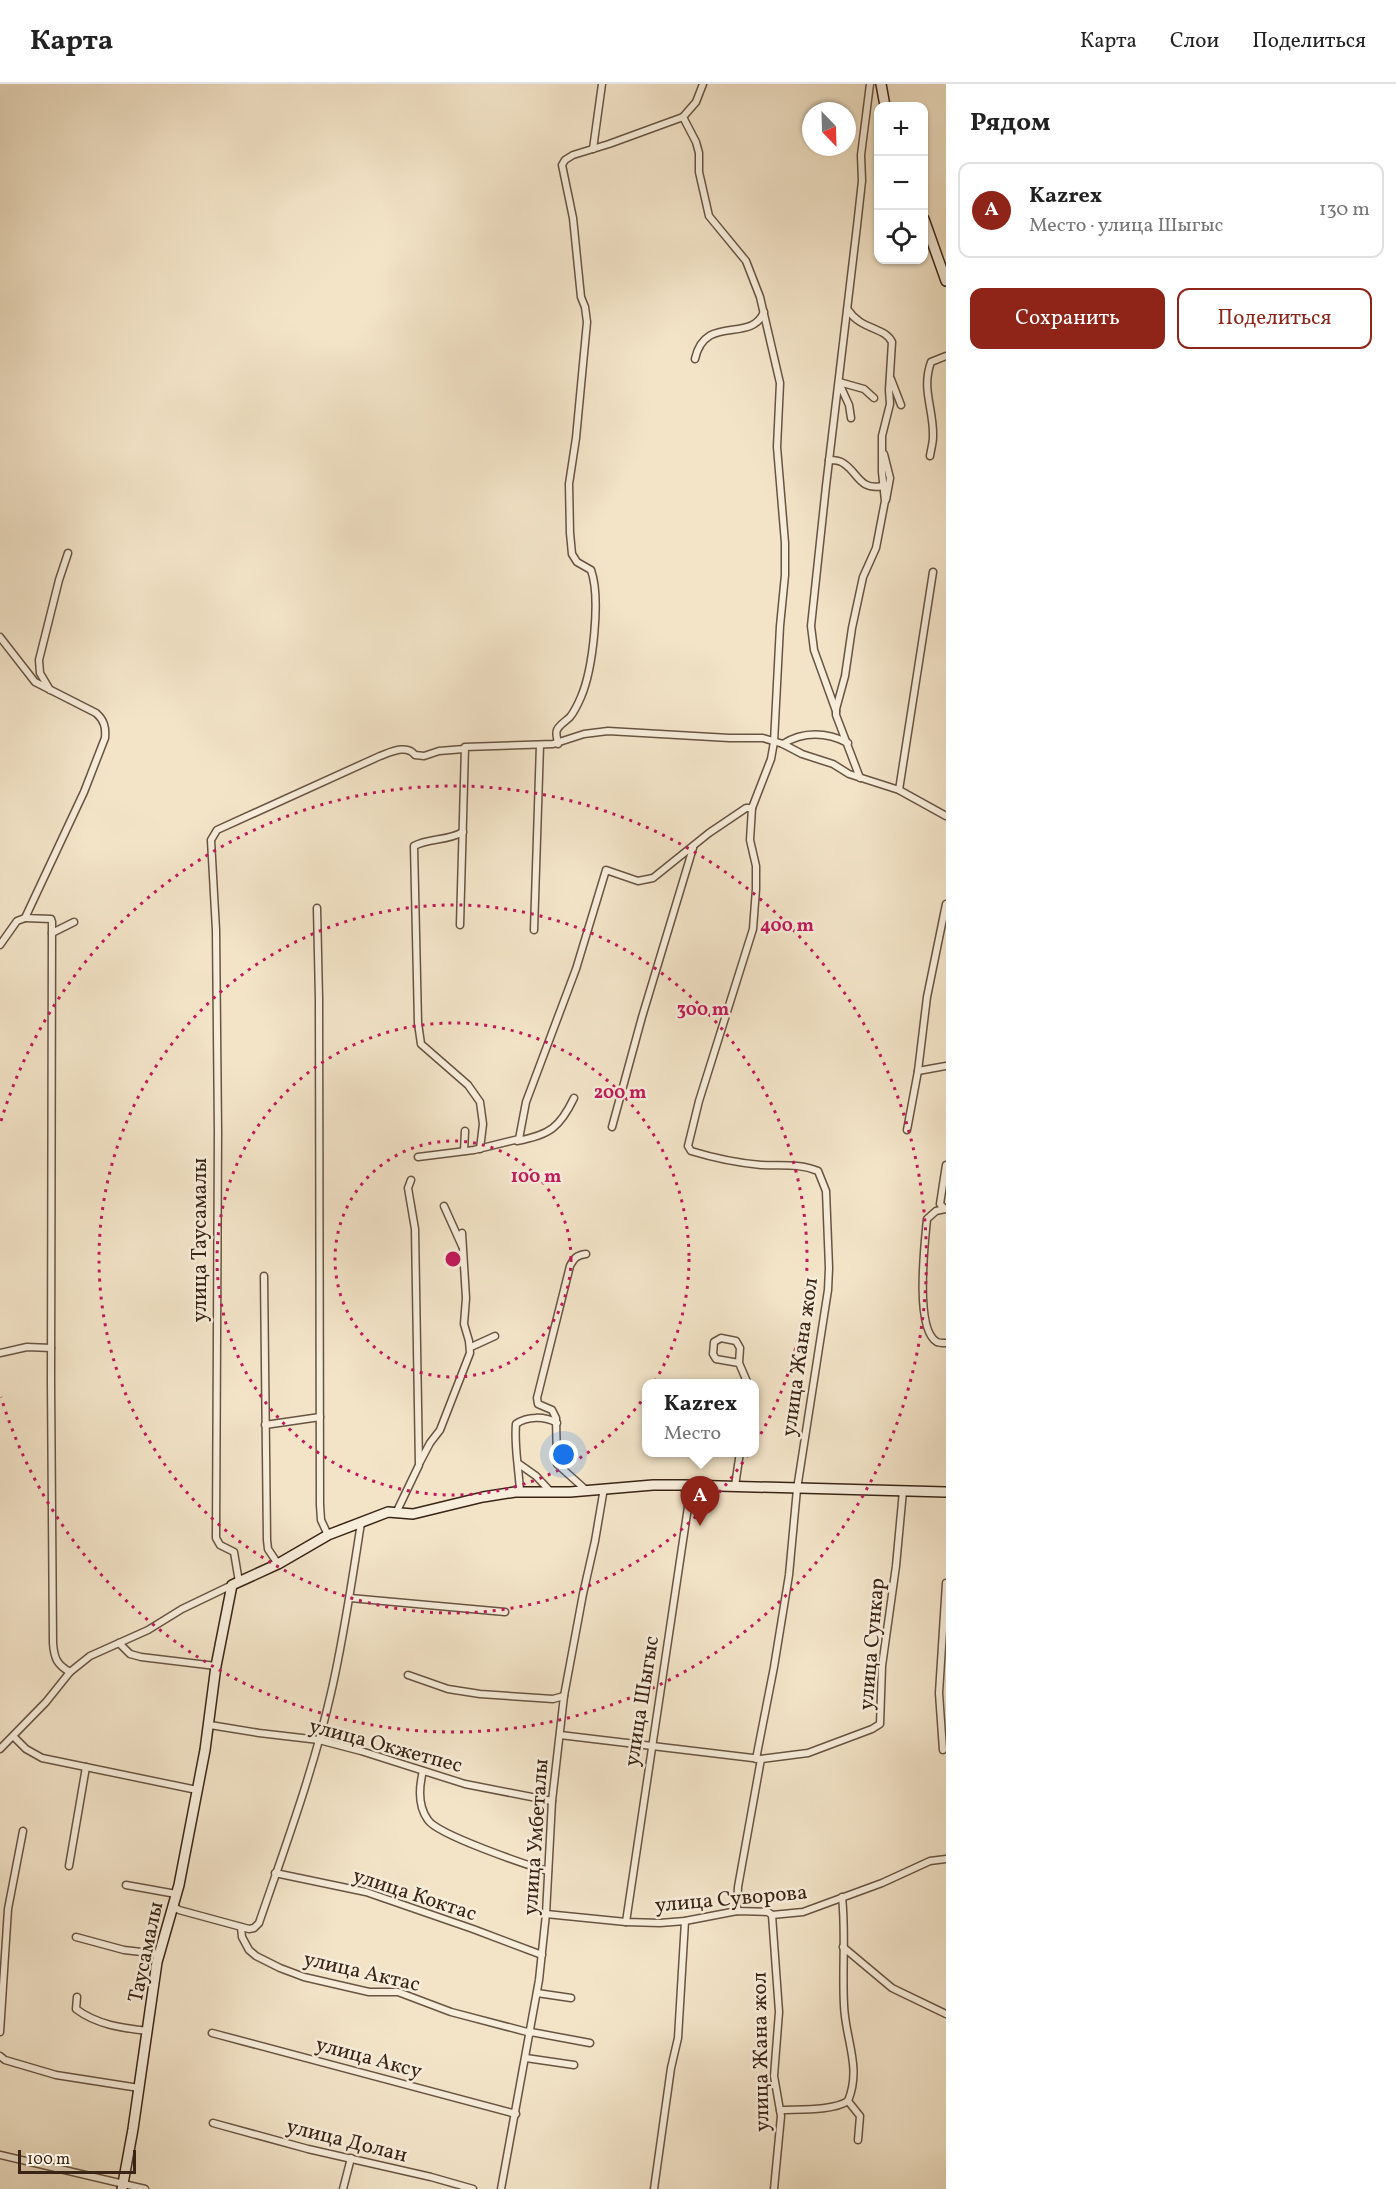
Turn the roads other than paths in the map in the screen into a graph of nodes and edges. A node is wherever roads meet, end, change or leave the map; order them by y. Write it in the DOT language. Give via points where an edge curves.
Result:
graph roads {
  1 [pos="602,84"];
  2 [pos="703,84"];
  3 [pos="870,84"];
  4 [pos="881,84"];
  5 [pos="884,102"];
  6 [pos="683,117"];
  7 [pos="593,149"];
  8 [pos="928,230"];
  9 [pos="946,281"];
  10 [pos="848,309"];
  11 [pos="765,311"];
  12 [pos="946,356"];
  13 [pos="695,359"];
  14 [pos="890,376"];
  15 [pos="839,382"];
  16 [pos="874,398"];
  17 [pos="901,405"];
  18 [pos="851,418"];
  19 [pos="883,451"];
  20 [pos="930,456"];
  21 [pos="829,460"];
  22 [pos="883,486"];
  23 [pos="885,501"];
  24 [pos="68,553"];
  25 [pos="933,572"];
  26 [pos="0,637"];
  27 [pos="50,690"];
  28 [pos="836,711"];
  29 [pos="774,741"];
  30 [pos="848,743"];
  31 [pos="558,744"];
  32 [pos="783,744"];
  33 [pos="540,745"];
  34 [pos="464,749"];
  35 [pos="860,777"];
  36 [pos="899,790"];
  37 [pos="752,808"];
  38 [pos="946,816"];
  39 [pos="463,832"];
  40 [pos="693,848"];
  41 [pos="946,904"];
  42 [pos="317,908"];
  43 [pos="25,918"];
  44 [pos="74,922"];
  45 [pos="460,925"];
  46 [pos="534,930"];
  47 [pos="52,933"];
  48 [pos="0,945"];
  49 [pos="946,1066"];
  50 [pos="918,1071"];
  51 [pos="574,1098"];
  52 [pos="612,1127"];
  53 [pos="907,1130"];
  54 [pos="465,1131"];
  55 [pos="517,1141"];
  56 [pos="480,1149"];
  57 [pos="464,1151"];
  58 [pos="418,1157"];
  59 [pos="946,1165"];
  60 [pos="411,1180"];
  61 [pos="444,1206"];
  62 [pos="946,1209"];
  63 [pos="462,1233"];
  64 [pos="464,1249"];
  65 [pos="586,1254"];
  66 [pos="264,1276"];
  67 [pos="495,1336"];
  68 [pos="946,1343"];
  69 [pos="470,1344"];
  70 [pos="51,1348"];
  71 [pos="0,1353"];
  72 [pos="739,1363"];
  73 [pos="746,1379"];
  74 [pos="320,1417"];
  75 [pos="557,1423"];
  76 [pos="265,1425"];
  77 [pos="739,1457"];
  78 [pos="519,1464"];
  79 [pos="419,1465"];
  80 [pos="684,1485"];
  81 [pos="735,1486"];
  82 [pos="604,1488"];
  83 [pos="797,1489"];
  84 [pos="587,1490"];
  85 [pos="550,1491"];
  86 [pos="903,1491"];
  87 [pos="520,1492"];
  88 [pos="946,1492"];
  89 [pos="396,1514"];
  90 [pos="361,1522"];
  91 [pos="328,1535"];
  92 [pos="279,1564"];
  93 [pos="236,1583"];
  94 [pos="946,1583"];
  95 [pos="350,1598"];
  96 [pos="505,1612"];
  97 [pos="119,1643"];
  98 [pos="216,1666"];
  99 [pos="70,1672"];
  100 [pos="408,1675"];
  101 [pos="564,1696"];
  102 [pos="210,1725"];
  103 [pos="560,1735"];
  104 [pos="14,1737"];
  105 [pos="319,1740"];
  106 [pos="651,1745"];
  107 [pos="0,1749"];
  108 [pos="943,1750"];
  109 [pos="759,1759"];
  110 [pos="86,1767"];
  111 [pos="423,1771"];
  112 [pos="197,1790"];
  113 [pos="552,1801"];
  114 [pos="23,1831"];
  115 [pos="946,1859"];
  116 [pos="69,1866"];
  117 [pos="548,1872"];
  118 [pos="275,1873"];
  119 [pos="126,1885"];
  120 [pos="176,1894"];
  121 [pos="842,1897"];
  122 [pos="173,1906"];
  123 [pos="737,1911"];
  124 [pos="546,1914"];
  125 [pos="772,1915"];
  126 [pos="685,1921"];
  127 [pos="626,1922"];
  128 [pos="241,1927"];
  129 [pos="76,1937"];
  130 [pos="843,1947"];
  131 [pos="159,1954"];
  132 [pos="542,1955"];
  133 [pos="537,1994"];
  134 [pos="77,1997"];
  135 [pos="571,1998"];
  136 [pos="946,2014"];
  137 [pos="148,2031"];
  138 [pos="0,2032"];
  139 [pos="212,2033"];
  140 [pos="531,2033"];
  141 [pos="590,2043"];
  142 [pos="0,2056"];
  143 [pos="526,2058"];
  144 [pos="574,2065"];
  145 [pos="139,2088"];
  146 [pos="848,2101"];
  147 [pos="780,2110"];
  148 [pos="516,2114"];
  149 [pos="213,2123"];
  150 [pos="858,2140"];
  151 [pos="0,2155"];
  152 [pos="351,2158"];
  153 [pos="122,2186"];
  154 [pos="145,2189"];
  155 [pos="343,2189"];
  156 [pos="472,2189"];
  157 [pos="501,2189"];
  158 [pos="654,2189"];
  159 [pos="774,2189"];
  1 -- 7 [label="street"];
  2 -- 6 [label="street" via="696,102"];
  3 -- 10 [label="street"];
  4 -- 5 [label="street"];
  6 -- 7 [label="street"];
  6 -- 11 [label="street" via="699,153 709,216 746,261"];
  7 -- 31 [label="street" via="573,155 562,165 586,322 570,484 570,533 572,554 591,570 596,606 590,666 582,696 556,732"];
  8 -- 9 [label="street"];
  10 -- 14 [label="street" via="854,319 890,338"];
  10 -- 15 [label="street"];
  11 -- 13 [label="street" via="754,325 708,337 700,343"];
  11 -- 29 [label="street" via="780,383 777,447 785,543"];
  12 -- 20 [label="street" via="932,362 928,372 927,400 933,438"];
  14 -- 17 [label="street"];
  14 -- 19 [label="street"];
  15 -- 16 [label="street" via="864,389"];
  15 -- 18 [label="street"];
  15 -- 21 [label="street"];
  19 -- 22 [label="street"];
  19 -- 23 [label="street" via="890,478"];
  21 -- 22 [label="street" via="840,461 870,486"];
  21 -- 28 [label="street" via="812,626 814,650"];
  22 -- 23 [label="street"];
  23 -- 28 [label="street" via="876,548 863,577"];
  24 -- 27 [label="street" via="39,660 40,673"];
  25 -- 36 [label="street"];
  26 -- 27 [label="street" via="35,682"];
  27 -- 43 [label="street" via="96,712 102,719 105,738"];
  28 -- 30 [label="street"];
  29 -- 31 [label="street" via="608,731 584,734"];
  29 -- 32 [label="street"];
  29 -- 37 [label="street"];
  30 -- 32 [label="street" via="814,734 798,736"];
  30 -- 35 [label="street"];
  31 -- 33 [label="street"];
  32 -- 35 [label="street"];
  33 -- 34 [label="street"];
  33 -- 46 [label="street"];
  34 -- 39 [label="street"];
  34 -- 93 [label="street, улица Таусамалы" via="439,750 424,756 408,749 359,764 217,830 211,840 218,1132 216,1538 220,1545 234,1552"];
  35 -- 36 [label="street"];
  36 -- 38 [label="street"];
  37 -- 40 [label="street" via="746,808"];
  37 -- 83 [label="street, улица Жана жол" via="750,840 756,866 753,929 688,1146 691,1151 727,1160 804,1165 818,1170 823,1180 828,1290"];
  39 -- 45 [label="street"];
  39 -- 56 [label="street" via="414,846 418,1030 421,1044 468,1085 480,1102"];
  40 -- 52 [label="street"];
  40 -- 55 [label="street" via="653,878 643,881 606,870 576,969 526,1102"];
  41 -- 50 [label="street" via="927,997"];
  42 -- 74 [label="street"];
  43 -- 47 [label="street" via="51,919"];
  43 -- 48 [label="street" via="17,921"];
  44 -- 47 [label="street"];
  47 -- 70 [label="street"];
  49 -- 50 [label="street"];
  50 -- 53 [label="street"];
  51 -- 55 [label="street" via="563,1119 550,1129 535,1138"];
  54 -- 57 [label="street"];
  55 -- 56 [label="street"];
  56 -- 57 [label="street"];
  57 -- 58 [label="street"];
  59 -- 62 [label="street" via="940,1197 940,1204"];
  60 -- 79 [label="street" via="408,1188 415,1229"];
  61 -- 64 [label="street"];
  62 -- 68 [label="street" via="927,1219 923,1277 926,1322 932,1337"];
  63 -- 64 [label="street"];
  64 -- 69 [label="street" via="464,1324"];
  65 -- 75 [label="street" via="574,1258 570,1266 537,1398 540,1406 552,1410"];
  66 -- 76 [label="street"];
  67 -- 69 [label="street"];
  69 -- 79 [label="street" via="440,1430"];
  70 -- 71 [label="street" via="27,1347"];
  70 -- 99 [label="street" via="54,1654 57,1664"];
  72 -- 72 [label="street" via="740,1348 736,1341 721,1338 714,1342 716,1359"];
  72 -- 73 [label="street"];
  74 -- 76 [label="street"];
  74 -- 91 [label="street" via="321,1520"];
  75 -- 78 [label="street" via="531,1419 516,1424 515,1452"];
  75 -- 84 [label="street" via="557,1464"];
  76 -- 92 [label="street" via="267,1540 268,1549"];
  77 -- 81 [label="street"];
  78 -- 85 [label="street"];
  78 -- 87 [label="street"];
  79 -- 89 [label="street"];
  80 -- 81 [label="street"];
  80 -- 82 [label="street"];
  80 -- 106 [label="street, улица Шыгыс" via="688,1507"];
  81 -- 83 [label="street"];
  82 -- 84 [label="street"];
  82 -- 101 [label="street, улица Умбеталы"];
  83 -- 86 [label="street"];
  83 -- 109 [label="street, улица Жана жол" via="789,1575"];
  84 -- 85 [label="street"];
  85 -- 87 [label="street"];
  86 -- 88 [label="street"];
  86 -- 109 [label="street, улица Сункар" via="882,1666 880,1724 808,1753"];
  87 -- 89 [label="street" via="426,1512"];
  89 -- 90 [label="street" via="388,1512"];
  90 -- 91 [label="street"];
  90 -- 95 [label="street"];
  91 -- 92 [label="street"];
  92 -- 93 [label="street"];
  93 -- 97 [label="street"];
  93 -- 98 [label="street, улица Таусамалы"];
  94 -- 108 [label="street" via="939,1693"];
  95 -- 96 [label="street"];
  95 -- 105 [label="street"];
  97 -- 98 [label="street" via="130,1654 141,1657"];
  97 -- 99 [label="street" via="90,1656"];
  98 -- 102 [label="street, улица Таусамалы"];
  99 -- 104 [label="street"];
  100 -- 101 [label="street" via="448,1689 480,1694 553,1699"];
  101 -- 103 [label="street, улица Умбеталы"];
  102 -- 105 [label="street, улица Окжетпес"];
  102 -- 112 [label="street, Таусамалы"];
  103 -- 106 [label="street, улица Сункар"];
  103 -- 113 [label="street, улица Умбеталы"];
  104 -- 107 [label="street"];
  104 -- 110 [label="street" via="42,1758"];
  105 -- 111 [label="street, улица Окжетпес"];
  105 -- 118 [label="street"];
  106 -- 109 [label="street, улица Сункар"];
  106 -- 127 [label="street, улица Шыгыс"];
  109 -- 123 [label="street, улица Жана жол"];
  110 -- 112 [label="street"];
  110 -- 116 [label="street"];
  111 -- 113 [label="street, улица Окжетпес" via="465,1784"];
  111 -- 117 [label="street" via="419,1791 428,1821 434,1826"];
  112 -- 120 [label="street, Таусамалы"];
  113 -- 117 [label="street, улица Умбеталы"];
  114 -- 138 [label="street" via="8,1909"];
  115 -- 121 [label="street, улица Суворова" via="930,1861"];
  117 -- 124 [label="street, улица Умбеталы"];
  118 -- 128 [label="street" via="259,1923 254,1928"];
  118 -- 132 [label="street, улица Коктас" via="366,1892"];
  119 -- 120 [label="street"];
  120 -- 122 [label="street, Таусамалы"];
  121 -- 125 [label="street, улица Суворова" via="802,1912"];
  121 -- 130 [label="street"];
  122 -- 128 [label="street"];
  122 -- 131 [label="street, Таусамалы"];
  123 -- 125 [label="street, улица Суворова"];
  123 -- 126 [label="street, улица Суворова"];
  124 -- 127 [label="street, улица Суворова"];
  124 -- 132 [label="street, улица Умбеталы"];
  125 -- 147 [label="street, улица Жана жол" via="779,2012 774,2076"];
  126 -- 127 [label="street, улица Суворова"];
  126 -- 158 [label="street" via="678,2038"];
  128 -- 140 [label="street, улица Актас" via="242,1937 256,1956 304,1977 369,1992 398,1992 451,2012"];
  129 -- 131 [label="street" via="124,1950"];
  130 -- 136 [label="street" via="892,1988"];
  130 -- 146 [label="street" via="844,2008 855,2069"];
  131 -- 137 [label="street, Таусамалы"];
  132 -- 133 [label="street, улица Умбеталы"];
  133 -- 135 [label="street"];
  133 -- 140 [label="street, улица Умбеталы"];
  134 -- 137 [label="street" via="76,2009 85,2016 118,2027"];
  137 -- 145 [label="street, Таусамалы"];
  139 -- 148 [label="street, улица Аксу"];
  140 -- 141 [label="street, улица Актас"];
  140 -- 143 [label="street, улица Умбеталы"];
  142 -- 145 [label="street" via="56,2075"];
  143 -- 144 [label="street"];
  143 -- 148 [label="street, улица Умбеталы"];
  145 -- 153 [label="street, Таусамалы"];
  146 -- 147 [label="street" via="830,2108"];
  146 -- 150 [label="street" via="860,2116"];
  147 -- 159 [label="street, улица Жана жол"];
  148 -- 157 [label="street, улица Умбеталы"];
  149 -- 152 [label="street, улица Долан"];
  151 -- 153 [label="street"];
  152 -- 155 [label="street"];
  152 -- 156 [label="street, улица Долан"];
  153 -- 154 [label="street"];
}
